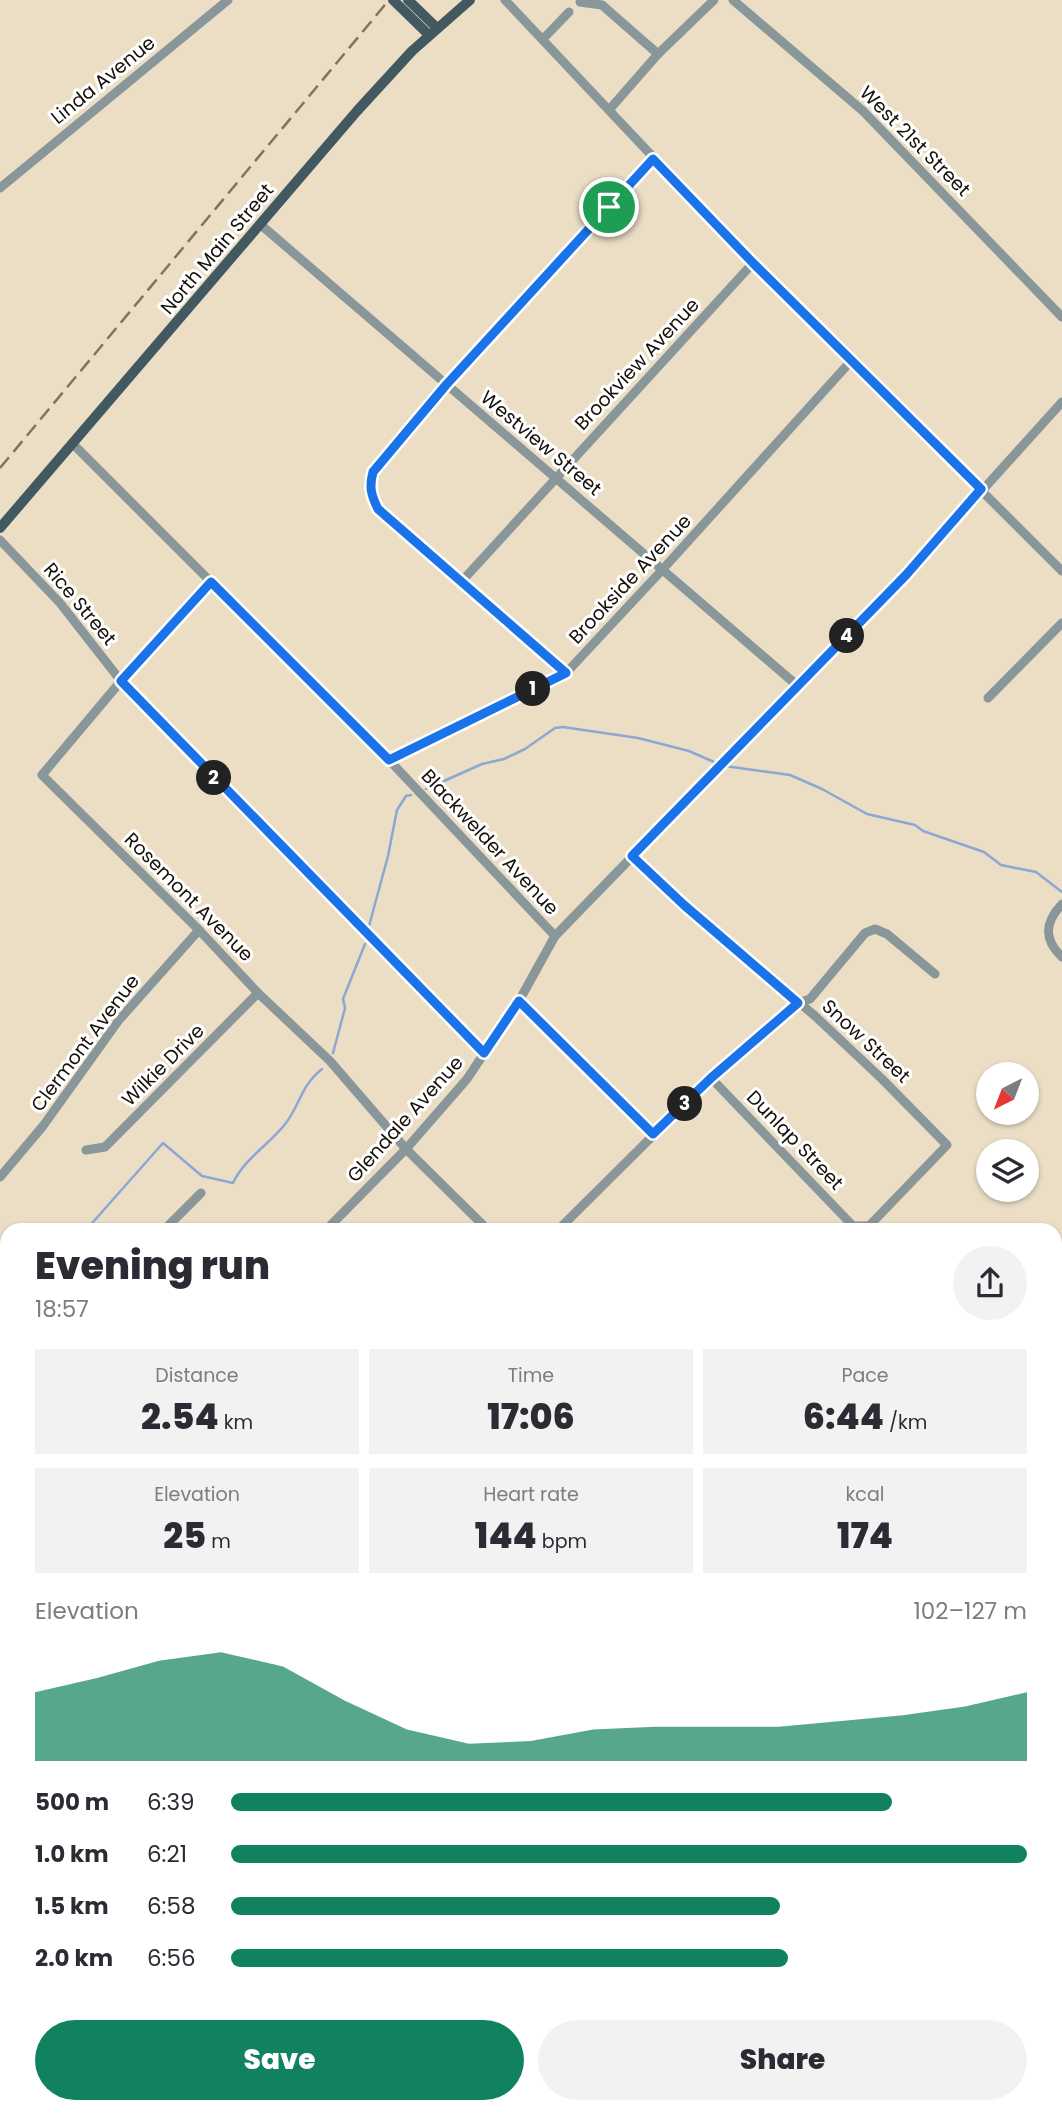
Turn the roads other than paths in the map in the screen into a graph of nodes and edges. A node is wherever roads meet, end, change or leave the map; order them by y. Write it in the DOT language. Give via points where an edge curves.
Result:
graph roads {
  1 [pos="228,0"];
  2 [pos="393,0"];
  3 [pos="408,0"];
  4 [pos="470,0"];
  5 [pos="505,0"];
  6 [pos="714,0"];
  7 [pos="733,0"];
  8 [pos="580,2"];
  9 [pos="569,12"];
  10 [pos="433,31"];
  11 [pos="542,39"];
  12 [pos="658,54"];
  13 [pos="609,110"];
  14 [pos="653,159"];
  15 [pos="0,188"];
  16 [pos="261,225"];
  17 [pos="753,263"];
  18 [pos="1062,317"];
  19 [pos="851,361"];
  20 [pos="446,385"];
  21 [pos="1062,402"];
  22 [pos="73,444"];
  23 [pos="556,478"];
  24 [pos="981,489"];
  25 [pos="0,528"];
  26 [pos="0,540"];
  27 [pos="663,569"];
  28 [pos="1062,571"];
  29 [pos="463,581"];
  30 [pos="211,582"];
  31 [pos="1062,622"];
  32 [pos="566,673"];
  33 [pos="121,681"];
  34 [pos="799,687"];
  35 [pos="988,698"];
  36 [pos="389,760"];
  37 [pos="632,856"];
  38 [pos="1062,904"];
  39 [pos="199,930"];
  40 [pos="555,936"];
  41 [pos="1062,957"];
  42 [pos="934,974"];
  43 [pos="258,993"];
  44 [pos="519,1001"];
  45 [pos="798,1003"];
  46 [pos="484,1053"];
  47 [pos="711,1078"];
  48 [pos="653,1134"];
  49 [pos="406,1149"];
  50 [pos="86,1150"];
  51 [pos="0,1177"];
  52 [pos="201,1193"];
  53 [pos="171,1223"];
  54 [pos="333,1223"];
  55 [pos="481,1223"];
  56 [pos="565,1223"];
  57 [pos="850,1223"];
  58 [pos="872,1223"];
  1 -- 15 [label="street, Linda Avenue"];
  2 -- 10 [label="main road"];
  3 -- 10 [label="main road"];
  4 -- 10 [label="main road, North Main Street"];
  5 -- 11 [label="street"];
  6 -- 12 [label="street"];
  7 -- 18 [label="street, West 21st Street" via="863,111"];
  8 -- 12 [label="street" via="602,5"];
  9 -- 11 [label="street"];
  10 -- 16 [label="main road, North Main Street" via="357,111"];
  11 -- 13 [label="street"];
  12 -- 13 [label="street"];
  13 -- 14 [label="street"];
  14 -- 17 [label="street"];
  14 -- 20 [label="street"];
  16 -- 20 [label="street, Westview Street"];
  16 -- 22 [label="main road, North Main Street"];
  17 -- 19 [label="street"];
  17 -- 23 [label="street, Brookview Avenue"];
  19 -- 24 [label="street"];
  19 -- 27 [label="street, Brookside Avenue"];
  20 -- 23 [label="street, Westview Street"];
  20 -- 29 [label="street" via="373,472 371,495 378,509"];
  21 -- 24 [label="street, Glendale Avenue"];
  22 -- 25 [label="main road, North Main Street"];
  22 -- 30 [label="street, Blackwelder Avenue"];
  23 -- 27 [label="street, Westview Street"];
  23 -- 29 [label="street, Brookview Avenue"];
  24 -- 28 [label="street"];
  24 -- 34 [label="street, Glendale Avenue"];
  26 -- 33 [label="street, Rice Street" via="60,603"];
  27 -- 32 [label="street, Brookside Avenue"];
  27 -- 34 [label="street, Westview Street"];
  29 -- 32 [label="street"];
  30 -- 33 [label="street, Rosemont Avenue"];
  30 -- 36 [label="street, Blackwelder Avenue"];
  31 -- 35 [label="street"];
  32 -- 36 [label="street, Brookside Avenue"];
  33 -- 39 [label="street, Rosemont Avenue" via="42,775"];
  33 -- 46 [label="street, Rice Street"];
  34 -- 37 [label="street, Glendale Avenue"];
  36 -- 40 [label="street, Blackwelder Avenue"];
  37 -- 40 [label="street, Glendale Avenue"];
  37 -- 45 [label="street, Snow Street"];
  38 -- 41 [label="street" via="1051,915 1048,929 1052,948"];
  39 -- 43 [label="street, Rosemont Avenue"];
  39 -- 51 [label="street, Clermont Avenue" via="120,1020"];
  40 -- 44 [label="street, Glendale Avenue"];
  42 -- 45 [label="street" via="875,929 864,933 810,999"];
  43 -- 49 [label="street, Rosemont Avenue" via="330,1061"];
  43 -- 50 [label="street, Wilkie Drive" via="105,1147"];
  44 -- 46 [label="street, Glendale Avenue"];
  44 -- 48 [label="street"];
  45 -- 47 [label="street"];
  45 -- 58 [label="street, Snow Street" via="947,1145"];
  46 -- 49 [label="street, Glendale Avenue"];
  47 -- 48 [label="street"];
  47 -- 57 [label="street, Dunlap Street"];
  48 -- 56 [label="street"];
  49 -- 54 [label="street, Glendale Avenue"];
  49 -- 55 [label="street, Rosemont Avenue"];
  52 -- 53 [label="street"];
}
